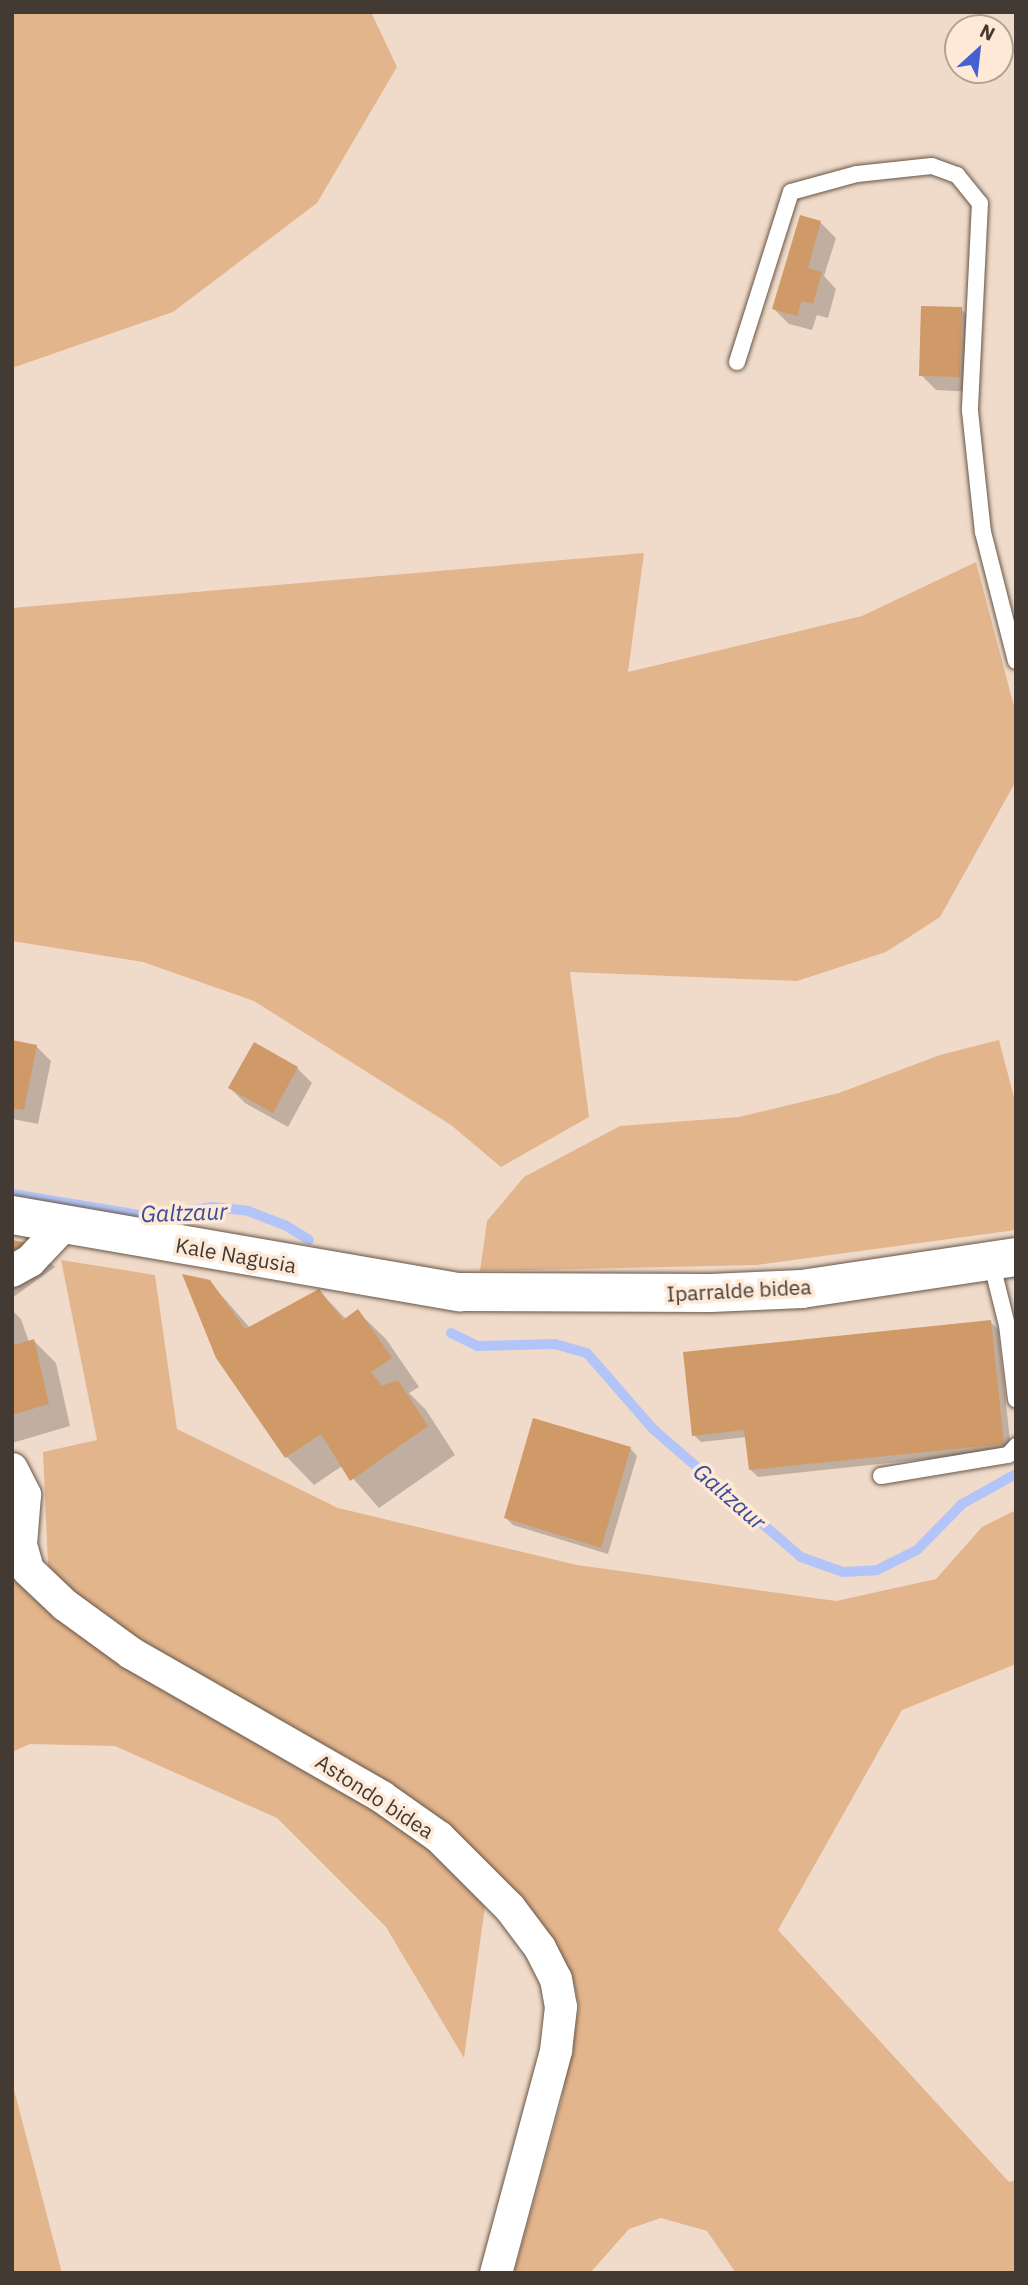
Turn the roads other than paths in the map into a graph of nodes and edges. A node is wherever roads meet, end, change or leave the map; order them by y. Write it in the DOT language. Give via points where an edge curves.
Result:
graph roads {
  1 [pos="737,362"];
  2 [pos="1016,661"];
  3 [pos="12,1215"];
  4 [pos="65,1224"];
  5 [pos="1003,1259"];
  6 [pos="12,1271"];
  7 [pos="460,1292"];
  8 [pos="1016,1399"];
  9 [pos="1016,1446"];
  10 [pos="12,1469"];
  11 [pos="881,1476"];
  12 [pos="496,2273"];
  1 -- 2 [label="lane" via="791,192 857,174 932,166 957,175 980,203 970,411 983,532"];
  3 -- 4 [label="street, Kale Nagusia"];
  4 -- 6 [label="street" via="30,1261"];
  4 -- 7 [label="street, Kale Nagusia"];
  5 -- 7 [label="street, Iparralde bidea" via="802,1289"];
  5 -- 8 [label="lane"];
  9 -- 11 [label="lane" via="1008,1455"];
  10 -- 12 [label="street, Astondo bidea" via="25,1494 21,1545 28,1570 65,1605 131,1653 372,1791 439,1837 510,1908 540,1948 556,1979 561,2007 556,2051"];
}
